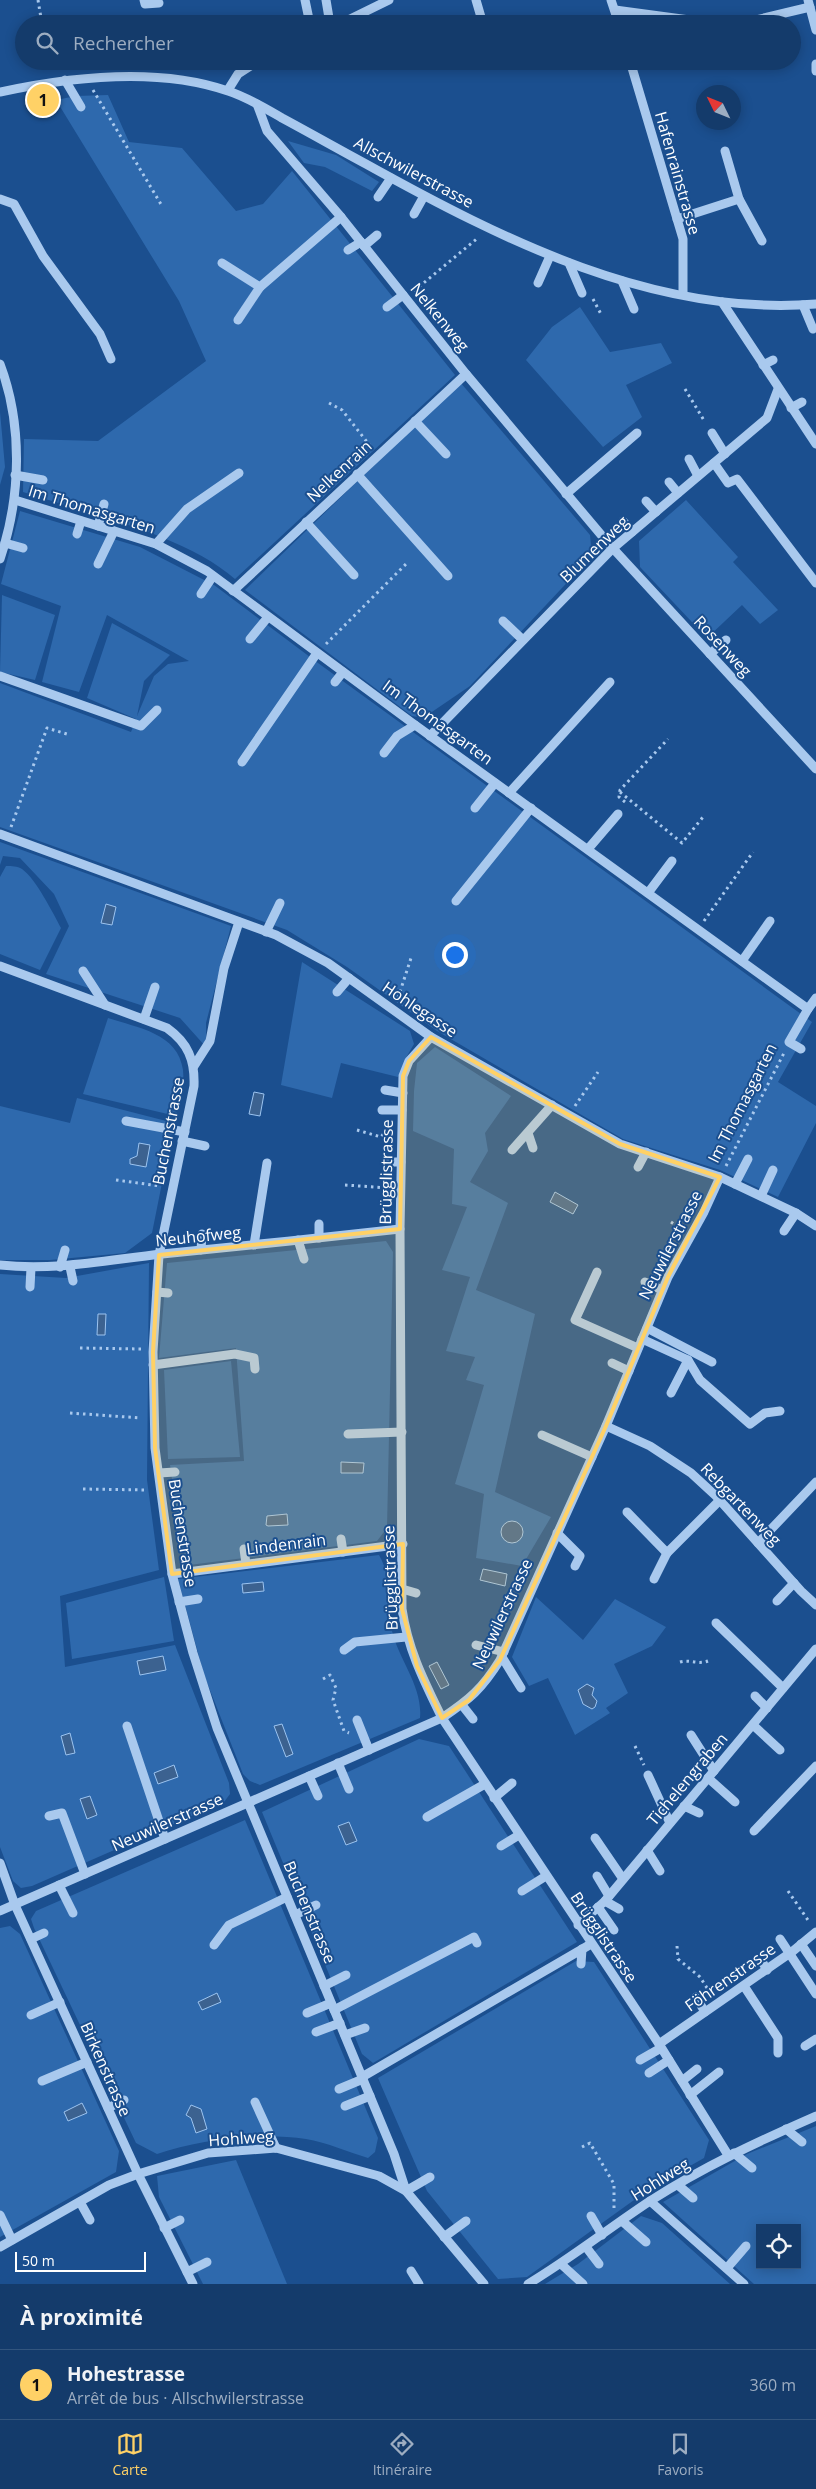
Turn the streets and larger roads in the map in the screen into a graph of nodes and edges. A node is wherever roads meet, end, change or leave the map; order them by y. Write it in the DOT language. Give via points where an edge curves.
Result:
graph roads {
  1 [pos="144,0"];
  2 [pos="305,0"];
  3 [pos="326,0"];
  4 [pos="389,0"];
  5 [pos="476,0"];
  6 [pos="611,0"];
  7 [pos="159,3"];
  8 [pos="809,3"];
  9 [pos="615,10"];
  10 [pos="308,15"];
  11 [pos="328,15"];
  12 [pos="358,15"];
  13 [pos="480,15"];
  14 [pos="616,15"];
  15 [pos="652,15"];
  16 [pos="769,15"];
  17 [pos="816,30"];
  18 [pos="816,64"];
  19 [pos="244,70"];
  20 [pos="633,70"];
  21 [pos="816,72"];
  22 [pos="66,80"];
  23 [pos="228,90"];
  24 [pos="0,92"];
  25 [pos="258,104"];
  26 [pos="81,107"];
  27 [pos="725,151"];
  28 [pos="391,178"];
  29 [pos="424,196"];
  30 [pos="378,197"];
  31 [pos="0,199"];
  32 [pos="739,199"];
  33 [pos="414,214"];
  34 [pos="341,217"];
  35 [pos="677,218"];
  36 [pos="377,236"];
  37 [pos="762,241"];
  38 [pos="362,244"];
  39 [pos="348,250"];
  40 [pos="550,256"];
  41 [pos="222,263"];
  42 [pos="569,263"];
  43 [pos="622,281"];
  44 [pos="538,283"];
  45 [pos="260,287"];
  46 [pos="582,293"];
  47 [pos="683,294"];
  48 [pos="404,296"];
  49 [pos="722,302"];
  50 [pos="816,304"];
  51 [pos="803,305"];
  52 [pos="387,307"];
  53 [pos="634,309"];
  54 [pos="238,320"];
  55 [pos="813,329"];
  56 [pos="111,359"];
  57 [pos="773,360"];
  58 [pos="0,364"];
  59 [pos="763,365"];
  60 [pos="466,374"];
  61 [pos="778,388"];
  62 [pos="802,402"];
  63 [pos="791,408"];
  64 [pos="415,420"];
  65 [pos="637,433"];
  66 [pos="712,433"];
  67 [pos="816,444"];
  68 [pos="446,454"];
  69 [pos="725,454"];
  70 [pos="688,459"];
  71 [pos="714,463"];
  72 [pos="239,473"];
  73 [pos="357,474"];
  74 [pos="15,475"];
  75 [pos="698,476"];
  76 [pos="44,480"];
  77 [pos="669,482"];
  78 [pos="678,493"];
  79 [pos="566,494"];
  80 [pos="15,500"];
  81 [pos="646,501"];
  82 [pos="104,504"];
  83 [pos="656,512"];
  84 [pos="81,521"];
  85 [pos="622,521"];
  86 [pos="306,522"];
  87 [pos="98,526"];
  88 [pos="114,531"];
  89 [pos="632,532"];
  90 [pos="77,534"];
  91 [pos="5,543"];
  92 [pos="156,544"];
  93 [pos="610,546"];
  94 [pos="23,548"];
  95 [pos="0,559"];
  96 [pos="98,564"];
  97 [pos="213,576"];
  98 [pos="354,576"];
  99 [pos="448,576"];
  100 [pos="816,583"];
  101 [pos="233,591"];
  102 [pos="201,594"];
  103 [pos="268,617"];
  104 [pos="503,621"];
  105 [pos="250,639"];
  106 [pos="524,640"];
  107 [pos="726,640"];
  108 [pos="317,653"];
  109 [pos="710,654"];
  110 [pos="343,672"];
  111 [pos="0,676"];
  112 [pos="335,682"];
  113 [pos="610,682"];
  114 [pos="157,710"];
  115 [pos="415,725"];
  116 [pos="430,736"];
  117 [pos="384,754"];
  118 [pos="242,762"];
  119 [pos="816,769"];
  120 [pos="495,782"];
  121 [pos="509,792"];
  122 [pos="475,808"];
  123 [pos="531,808"];
  124 [pos="618,814"];
  125 [pos="4,835"];
  126 [pos="588,849"];
  127 [pos="672,861"];
  128 [pos="648,893"];
  129 [pos="456,901"];
  130 [pos="280,903"];
  131 [pos="770,921"];
  132 [pos="239,922"];
  133 [pos="266,932"];
  134 [pos="742,961"];
  135 [pos="0,966"];
  136 [pos="83,971"];
  137 [pos="349,978"];
  138 [pos="155,986"];
  139 [pos="337,992"];
  140 [pos="816,998"];
  141 [pos="106,1005"];
  142 [pos="808,1008"];
  143 [pos="144,1019"];
  144 [pos="431,1036"];
  145 [pos="801,1049"];
  146 [pos="194,1066"];
  147 [pos="385,1090"];
  148 [pos="403,1092"];
  149 [pos="552,1105"];
  150 [pos="382,1110"];
  151 [pos="402,1110"];
  152 [pos="126,1121"];
  153 [pos="185,1132"];
  154 [pos="528,1133"];
  155 [pos="182,1141"];
  156 [pos="205,1146"];
  157 [pos="533,1148"];
  158 [pos="512,1150"];
  159 [pos="646,1152"];
  160 [pos="748,1159"];
  161 [pos="386,1162"];
  162 [pos="401,1162"];
  163 [pos="267,1163"];
  164 [pos="638,1166"];
  165 [pos="773,1170"];
  166 [pos="720,1177"];
  167 [pos="735,1184"];
  168 [pos="761,1196"];
  169 [pos="796,1213"];
  170 [pos="320,1224"];
  171 [pos="816,1226"];
  172 [pos="400,1229"];
  173 [pos="784,1231"];
  174 [pos="202,1234"];
  175 [pos="319,1238"];
  176 [pos="298,1240"];
  177 [pos="254,1245"];
  178 [pos="65,1250"];
  179 [pos="201,1250"];
  180 [pos="159,1255"];
  181 [pos="304,1259"];
  182 [pos="0,1265"];
  183 [pos="70,1266"];
  184 [pos="60,1267"];
  185 [pos="31,1268"];
  186 [pos="596,1272"];
  187 [pos="73,1281"];
  188 [pos="645,1282"];
  189 [pos="30,1287"];
  190 [pos="662,1290"];
  191 [pos="157,1292"];
  192 [pos="168,1293"];
  193 [pos="647,1328"];
  194 [pos="642,1339"];
  195 [pos="638,1348"];
  196 [pos="688,1360"];
  197 [pos="712,1362"];
  198 [pos="612,1363"];
  199 [pos="153,1365"];
  200 [pos="255,1369"];
  201 [pos="629,1371"];
  202 [pos="671,1393"];
  203 [pos="780,1411"];
  204 [pos="606,1426"];
  205 [pos="402,1432"];
  206 [pos="348,1434"];
  207 [pos="542,1435"];
  208 [pos="592,1456"];
  209 [pos="175,1472"];
  210 [pos="158,1473"];
  211 [pos="816,1482"];
  212 [pos="720,1500"];
  213 [pos="627,1512"];
  214 [pos="557,1533"];
  215 [pos="341,1539"];
  216 [pos="758,1543"];
  217 [pos="403,1544"];
  218 [pos="244,1549"];
  219 [pos="343,1552"];
  220 [pos="667,1552"];
  221 [pos="246,1564"];
  222 [pos="575,1566"];
  223 [pos="172,1574"];
  224 [pos="654,1579"];
  225 [pos="794,1583"];
  226 [pos="402,1589"];
  227 [pos="416,1593"];
  228 [pos="198,1599"];
  229 [pos="777,1601"];
  230 [pos="179,1602"];
  231 [pos="816,1605"];
  232 [pos="716,1623"];
  233 [pos="406,1637"];
  234 [pos="476,1645"];
  235 [pos="344,1650"];
  236 [pos="816,1650"];
  237 [pos="503,1654"];
  238 [pos="521,1688"];
  239 [pos="783,1688"];
  240 [pos="755,1696"];
  241 [pos="462,1705"];
  242 [pos="767,1708"];
  243 [pos="442,1718"];
  244 [pos="473,1719"];
  245 [pos="358,1720"];
  246 [pos="753,1725"];
  247 [pos="127,1726"];
  248 [pos="691,1735"];
  249 [pos="369,1750"];
  250 [pos="780,1750"];
  251 [pos="338,1763"];
  252 [pos="816,1766"];
  253 [pos="714,1771"];
  254 [pos="648,1775"];
  255 [pos="309,1776"];
  256 [pos="708,1778"];
  257 [pos="512,1783"];
  258 [pos="485,1784"];
  259 [pos="349,1789"];
  260 [pos="318,1796"];
  261 [pos="494,1798"];
  262 [pos="734,1802"];
  263 [pos="248,1803"];
  264 [pos="684,1806"];
  265 [pos="699,1813"];
  266 [pos="50,1816"];
  267 [pos="427,1817"];
  268 [pos="670,1823"];
  269 [pos="754,1831"];
  270 [pos="519,1835"];
  271 [pos="595,1838"];
  272 [pos="165,1839"];
  273 [pos="501,1846"];
  274 [pos="647,1850"];
  275 [pos="0,1863"];
  276 [pos="660,1872"];
  277 [pos="85,1874"];
  278 [pos="546,1876"];
  279 [pos="597,1876"];
  280 [pos="623,1879"];
  281 [pos="60,1885"];
  282 [pos="522,1890"];
  283 [pos="287,1897"];
  284 [pos="604,1901"];
  285 [pos="15,1905"];
  286 [pos="316,1906"];
  287 [pos="620,1909"];
  288 [pos="0,1911"];
  289 [pos="73,1913"];
  290 [pos="295,1915"];
  291 [pos="578,1925"];
  292 [pos="614,1930"];
  293 [pos="816,1931"];
  294 [pos="44,1933"];
  295 [pos="31,1939"];
  296 [pos="780,1939"];
  297 [pos="477,1943"];
  298 [pos="801,1944"];
  299 [pos="214,1945"];
  300 [pos="586,1946"];
  301 [pos="789,1954"];
  302 [pos="760,1958"];
  303 [pos="581,1964"];
  304 [pos="816,1966"];
  305 [pos="767,1970"];
  306 [pos="346,1975"];
  307 [pos="324,1986"];
  308 [pos="744,1986"];
  309 [pos="816,1994"];
  310 [pos="696,1998"];
  311 [pos="60,2002"];
  312 [pos="333,2006"];
  313 [pos="307,2012"];
  314 [pos="706,2012"];
  315 [pos="32,2015"];
  316 [pos="340,2023"];
  317 [pos="365,2028"];
  318 [pos="316,2032"];
  319 [pos="345,2035"];
  320 [pos="816,2039"];
  321 [pos="660,2046"];
  322 [pos="805,2046"];
  323 [pos="778,2052"];
  324 [pos="640,2060"];
  325 [pos="669,2060"];
  326 [pos="87,2062"];
  327 [pos="697,2069"];
  328 [pos="719,2072"];
  329 [pos="649,2073"];
  330 [pos="363,2078"];
  331 [pos="42,2081"];
  332 [pos="682,2081"];
  333 [pos="339,2088"];
  334 [pos="690,2095"];
  335 [pos="370,2096"];
  336 [pos="124,2100"];
  337 [pos="255,2102"];
  338 [pos="344,2106"];
  339 [pos="108,2108"];
  340 [pos="701,2111"];
  341 [pos="692,2116"];
  342 [pos="816,2116"];
  343 [pos="786,2130"];
  344 [pos="802,2142"];
  345 [pos="276,2148"];
  346 [pos="731,2154"];
  347 [pos="752,2168"];
  348 [pos="138,2174"];
  349 [pos="430,2177"];
  350 [pos="678,2185"];
  351 [pos="406,2191"];
  352 [pos="693,2198"];
  353 [pos="650,2201"];
  354 [pos="80,2202"];
  355 [pos="0,2215"];
  356 [pos="591,2216"];
  357 [pos="90,2220"];
  358 [pos="180,2220"];
  359 [pos="466,2221"];
  360 [pos="622,2221"];
  361 [pos="164,2228"];
  362 [pos="602,2235"];
  363 [pos="444,2237"];
  364 [pos="12,2240"];
  365 [pos="646,2242"];
  366 [pos="746,2246"];
  367 [pos="0,2247"];
  368 [pos="586,2247"];
  369 [pos="207,2262"];
  370 [pos="561,2264"];
  371 [pos="599,2264"];
  372 [pos="727,2268"];
  373 [pos="411,2271"];
  374 [pos="186,2272"];
  375 [pos="193,2284"];
  376 [pos="419,2284"];
  377 [pos="484,2284"];
  378 [pos="528,2284"];
  379 [pos="583,2284"];
  380 [pos="744,2284"];
  1 -- 7 [label="street" via="145,4"];
  2 -- 10 [label="street"];
  3 -- 11 [label="street"];
  4 -- 12 [label="street"];
  5 -- 13 [label="street"];
  6 -- 9 [label="street"];
  8 -- 16 [label="street"];
  8 -- 17 [label="street"];
  9 -- 14 [label="street"];
  9 -- 15 [label="street"];
  18 -- 21 [label="street"];
  19 -- 23 [label="street"];
  20 -- 35 [label="street, Hafenrainstrasse"];
  22 -- 23 [label="street, Allschwilerstrasse" via="160,79"];
  22 -- 24 [label="street, Allschwilerstrasse"];
  22 -- 26 [label="street"];
  23 -- 25 [label="street, Allschwilerstrasse"];
  25 -- 28 [label="street, Allschwilerstrasse"];
  25 -- 34 [label="street, Nelkenweg" via="267,130"];
  27 -- 32 [label="street"];
  28 -- 29 [label="street, Allschwilerstrasse"];
  28 -- 30 [label="street"];
  29 -- 33 [label="street"];
  29 -- 40 [label="street, Allschwilerstrasse"];
  31 -- 56 [label="street" via="14,204 43,256 100,334"];
  32 -- 35 [label="street"];
  32 -- 37 [label="street"];
  34 -- 38 [label="street, Nelkenweg"];
  34 -- 45 [label="street"];
  35 -- 47 [label="street, Hafenrainstrasse" via="683,239"];
  36 -- 38 [label="street"];
  38 -- 39 [label="street"];
  38 -- 48 [label="street, Nelkenweg"];
  40 -- 42 [label="street, Allschwilerstrasse"];
  40 -- 44 [label="street"];
  41 -- 45 [label="street"];
  42 -- 43 [label="street, Allschwilerstrasse"];
  42 -- 46 [label="street"];
  43 -- 47 [label="street, Allschwilerstrasse"];
  43 -- 53 [label="street"];
  45 -- 54 [label="street"];
  47 -- 49 [label="street, Allschwilerstrasse"];
  48 -- 52 [label="street"];
  48 -- 60 [label="street, Nelkenweg"];
  49 -- 51 [label="street, Allschwilerstrasse"];
  49 -- 59 [label="street"];
  50 -- 51 [label="street, Allschwilerstrasse"];
  51 -- 55 [label="street"];
  57 -- 59 [label="street"];
  58 -- 74 [label="street" via="15,423"];
  59 -- 61 [label="street"];
  60 -- 64 [label="street, Nelkenrain"];
  60 -- 79 [label="street, Nelkenweg"];
  61 -- 63 [label="street"];
  61 -- 69 [label="street, Blumenweg" via="767,418"];
  62 -- 63 [label="street"];
  63 -- 67 [label="street"];
  64 -- 68 [label="street"];
  64 -- 73 [label="street, Nelkenrain"];
  65 -- 79 [label="street"];
  66 -- 69 [label="street"];
  69 -- 71 [label="street, Blumenweg"];
  70 -- 75 [label="street"];
  71 -- 75 [label="street, Blumenweg"];
  71 -- 100 [label="street" via="728,483 738,479"];
  72 -- 92 [label="street" via="187,510"];
  73 -- 86 [label="street, Nelkenrain"];
  73 -- 99 [label="street"];
  74 -- 76 [label="street"];
  74 -- 80 [label="street"];
  75 -- 78 [label="street, Blumenweg"];
  77 -- 78 [label="street"];
  78 -- 83 [label="street, Blumenweg"];
  79 -- 93 [label="street, Nelkenweg"];
  80 -- 84 [label="street, Im Thomasgarten"];
  80 -- 91 [label="street"];
  81 -- 83 [label="street"];
  82 -- 87 [label="street"];
  83 -- 89 [label="street, Blumenweg"];
  84 -- 87 [label="street, Im Thomasgarten"];
  84 -- 90 [label="street"];
  85 -- 89 [label="street"];
  86 -- 98 [label="street"];
  86 -- 101 [label="street, Nelkenrain"];
  87 -- 88 [label="street, Im Thomasgarten"];
  88 -- 92 [label="street, Im Thomasgarten"];
  88 -- 96 [label="street"];
  89 -- 93 [label="street, Blumenweg"];
  91 -- 94 [label="street"];
  91 -- 95 [label="street"];
  92 -- 97 [label="street, Im Thomasgarten"];
  93 -- 106 [label="street, Blumenweg"];
  93 -- 109 [label="street, Rosenweg"];
  97 -- 101 [label="street, Im Thomasgarten"];
  97 -- 102 [label="street"];
  101 -- 103 [label="street, Im Thomasgarten"];
  103 -- 105 [label="street"];
  103 -- 108 [label="street, Im Thomasgarten"];
  104 -- 106 [label="street"];
  106 -- 116 [label="street, Blumenweg"];
  107 -- 109 [label="street"];
  108 -- 110 [label="street, Im Thomasgarten"];
  108 -- 118 [label="street"];
  109 -- 119 [label="street, Rosenweg"];
  110 -- 112 [label="street"];
  110 -- 115 [label="street, Im Thomasgarten"];
  111 -- 114 [label="street" via="141,726"];
  113 -- 121 [label="street"];
  115 -- 116 [label="street, Im Thomasgarten"];
  115 -- 117 [label="street" via="396,736"];
  116 -- 120 [label="street, Im Thomasgarten"];
  120 -- 121 [label="street, Im Thomasgarten"];
  120 -- 122 [label="street"];
  121 -- 123 [label="street, Im Thomasgarten"];
  123 -- 126 [label="street, Im Thomasgarten"];
  123 -- 129 [label="street"];
  124 -- 126 [label="street"];
  125 -- 132 [label="street, Hohlegasse"];
  126 -- 128 [label="street, Im Thomasgarten"];
  127 -- 128 [label="street"];
  128 -- 134 [label="street, Im Thomasgarten"];
  130 -- 133 [label="street"];
  131 -- 134 [label="street"];
  132 -- 133 [label="street, Hohlegasse"];
  132 -- 146 [label="street" via="224,968 210,1041"];
  133 -- 137 [label="street, Hohlegasse"];
  134 -- 142 [label="street, Im Thomasgarten"];
  135 -- 141 [label="street, Buchenstrasse"];
  136 -- 141 [label="street"];
  137 -- 139 [label="street"];
  137 -- 144 [label="street, Hohlegasse"];
  138 -- 143 [label="street"];
  140 -- 142 [label="street"];
  141 -- 143 [label="street, Buchenstrasse"];
  142 -- 145 [label="street" via="790,1042"];
  143 -- 146 [label="street, Buchenstrasse" via="167,1028 180,1038"];
  144 -- 148 [label="street, Brügglistrasse" via="409,1062 403,1076"];
  144 -- 149 [label="street, Hohlegasse"];
  146 -- 153 [label="street, Buchenstrasse" via="194,1086"];
  147 -- 148 [label="street"];
  148 -- 151 [label="street, Brügglistrasse"];
  149 -- 154 [label="street"];
  149 -- 159 [label="street, Hohlegasse" via="620,1144"];
  150 -- 151 [label="street"];
  151 -- 162 [label="street, Brügglistrasse"];
  152 -- 153 [label="street"];
  153 -- 155 [label="street, Buchenstrasse"];
  154 -- 157 [label="street"];
  154 -- 158 [label="street"];
  155 -- 156 [label="street"];
  155 -- 180 [label="street, Buchenstrasse"];
  159 -- 164 [label="street"];
  159 -- 166 [label="street, Hohlegasse"];
  160 -- 167 [label="street"];
  161 -- 162 [label="street"];
  162 -- 172 [label="street, Brügglistrasse"];
  163 -- 177 [label="street"];
  165 -- 168 [label="street"];
  166 -- 167 [label="street, Hohlegasse"];
  166 -- 190 [label="street, Neuwilerstrasse"];
  167 -- 168 [label="street, Hohlegasse"];
  168 -- 169 [label="street, Hohlegasse"];
  169 -- 171 [label="street, Hohlegasse"];
  169 -- 173 [label="street"];
  170 -- 175 [label="street"];
  172 -- 175 [label="street, Neuhofweg"];
  172 -- 205 [label="street, Brügglistrasse"];
  174 -- 179 [label="street"];
  175 -- 176 [label="street, Neuhofweg"];
  176 -- 177 [label="street, Neuhofweg"];
  176 -- 181 [label="street"];
  177 -- 179 [label="street, Neuhofweg"];
  178 -- 184 [label="street"];
  179 -- 180 [label="street, Neuhofweg"];
  180 -- 183 [label="street, Neuhofweg"];
  180 -- 191 [label="street, Buchenstrasse"];
  182 -- 185 [label="street, Neuhofweg"];
  183 -- 184 [label="street, Neuhofweg"];
  183 -- 187 [label="street"];
  184 -- 185 [label="street, Neuhofweg"];
  185 -- 189 [label="street"];
  186 -- 195 [label="street" via="575,1320"];
  188 -- 190 [label="street"];
  190 -- 193 [label="street, Neuwilerstrasse"];
  191 -- 192 [label="street"];
  191 -- 199 [label="street, Buchenstrasse"];
  193 -- 194 [label="street, Neuwilerstrasse"];
  193 -- 197 [label="street"];
  194 -- 195 [label="street, Neuwilerstrasse"];
  194 -- 196 [label="street"];
  195 -- 201 [label="street, Neuwilerstrasse"];
  196 -- 202 [label="street"];
  196 -- 203 [label="street" via="700,1380 750,1424 765,1413"];
  198 -- 201 [label="street"];
  199 -- 200 [label="street" via="236,1354 254,1358"];
  199 -- 210 [label="street, Buchenstrasse"];
  201 -- 204 [label="street, Neuwilerstrasse"];
  204 -- 208 [label="street, Neuwilerstrasse"];
  204 -- 212 [label="street, Rebgartenweg" via="650,1446 681,1466"];
  205 -- 206 [label="street"];
  205 -- 217 [label="street, Brügglistrasse"];
  207 -- 208 [label="street"];
  208 -- 214 [label="street, Neuwilerstrasse"];
  209 -- 210 [label="street"];
  210 -- 223 [label="street, Buchenstrasse"];
  211 -- 216 [label="street"];
  212 -- 216 [label="street, Rebgartenweg"];
  212 -- 220 [label="street"];
  213 -- 220 [label="street"];
  214 -- 222 [label="street" via="580,1556"];
  214 -- 237 [label="street, Neuwilerstrasse"];
  215 -- 219 [label="street"];
  216 -- 225 [label="street, Rebgartenweg"];
  217 -- 219 [label="street, Lindenrain"];
  217 -- 226 [label="street, Brügglistrasse"];
  218 -- 221 [label="street"];
  219 -- 221 [label="street, Lindenrain"];
  220 -- 224 [label="street"];
  221 -- 223 [label="street, Lindenrain"];
  223 -- 230 [label="street, Buchenstrasse"];
  225 -- 229 [label="street"];
  225 -- 231 [label="street, Rebgartenweg"];
  226 -- 227 [label="street"];
  226 -- 233 [label="street, Brügglistrasse"];
  228 -- 230 [label="street"];
  230 -- 263 [label="street, Buchenstrasse" via="217,1728"];
  232 -- 239 [label="street"];
  233 -- 235 [label="street" via="355,1642"];
  233 -- 243 [label="street, Brügglistrasse"];
  234 -- 237 [label="street"];
  236 -- 239 [label="street, Tichelengraben"];
  237 -- 238 [label="street"];
  237 -- 241 [label="street, Neuwilerstrasse" via="485,1684"];
  239 -- 242 [label="street, Tichelengraben"];
  240 -- 242 [label="street"];
  241 -- 243 [label="street, Neuwilerstrasse"];
  241 -- 244 [label="street"];
  242 -- 246 [label="street, Tichelengraben"];
  243 -- 249 [label="street, Neuwilerstrasse"];
  243 -- 258 [label="street, Brügglistrasse"];
  245 -- 249 [label="street"];
  246 -- 250 [label="street"];
  246 -- 253 [label="street, Tichelengraben"];
  247 -- 272 [label="street"];
  248 -- 253 [label="street"];
  249 -- 251 [label="street, Neuwilerstrasse"];
  251 -- 255 [label="street, Neuwilerstrasse"];
  251 -- 259 [label="street"];
  252 -- 269 [label="street"];
  253 -- 256 [label="street, Tichelengraben"];
  254 -- 268 [label="street"];
  255 -- 260 [label="street"];
  255 -- 263 [label="street, Neuwilerstrasse"];
  256 -- 262 [label="street"];
  256 -- 264 [label="street, Tichelengraben"];
  257 -- 261 [label="street"];
  258 -- 261 [label="street, Brügglistrasse"];
  258 -- 267 [label="street"];
  261 -- 270 [label="street, Brügglistrasse"];
  263 -- 272 [label="street, Neuwilerstrasse"];
  263 -- 283 [label="street, Buchenstrasse"];
  264 -- 265 [label="street"];
  264 -- 268 [label="street, Tichelengraben"];
  266 -- 277 [label="street" via="62,1813"];
  268 -- 274 [label="street, Tichelengraben"];
  270 -- 273 [label="street"];
  270 -- 278 [label="street, Brügglistrasse"];
  271 -- 280 [label="street"];
  272 -- 277 [label="street, Neuwilerstrasse"];
  274 -- 276 [label="street"];
  274 -- 280 [label="street, Tichelengraben"];
  275 -- 285 [label="street, Birkenstrasse"];
  277 -- 281 [label="street, Neuwilerstrasse"];
  278 -- 282 [label="street"];
  278 -- 291 [label="street, Brügglistrasse"];
  279 -- 284 [label="street"];
  280 -- 284 [label="street, Tichelengraben"];
  281 -- 285 [label="street, Neuwilerstrasse"];
  281 -- 289 [label="street"];
  283 -- 290 [label="street, Buchenstrasse"];
  283 -- 299 [label="street" via="229,1925"];
  284 -- 287 [label="street"];
  284 -- 291 [label="street, Tichelengraben"];
  284 -- 292 [label="street"];
  285 -- 288 [label="street, Neuwilerstrasse"];
  285 -- 295 [label="street, Birkenstrasse"];
  286 -- 290 [label="street"];
  290 -- 307 [label="street, Buchenstrasse"];
  291 -- 300 [label="street, Brügglistrasse"];
  293 -- 298 [label="street, Föhrenstrasse"];
  294 -- 295 [label="street"];
  295 -- 311 [label="street, Birkenstrasse"];
  296 -- 301 [label="street"];
  297 -- 312 [label="street" via="474,1937"];
  298 -- 301 [label="street, Föhrenstrasse"];
  298 -- 304 [label="street"];
  300 -- 303 [label="street"];
  300 -- 321 [label="street, Brügglistrasse"];
  300 -- 330 [label="street"];
  301 -- 305 [label="street, Föhrenstrasse"];
  301 -- 309 [label="street"];
  302 -- 305 [label="street"];
  305 -- 308 [label="street, Föhrenstrasse"];
  306 -- 307 [label="street"];
  307 -- 312 [label="street, Buchenstrasse"];
  308 -- 314 [label="street, Föhrenstrasse"];
  308 -- 323 [label="street" via="778,2038"];
  310 -- 314 [label="street"];
  311 -- 315 [label="street"];
  311 -- 326 [label="street, Birkenstrasse"];
  312 -- 313 [label="street"];
  312 -- 316 [label="street, Buchenstrasse"];
  314 -- 321 [label="street, Föhrenstrasse"];
  316 -- 318 [label="street"];
  316 -- 319 [label="street, Buchenstrasse"];
  317 -- 319 [label="street"];
  319 -- 330 [label="street, Buchenstrasse"];
  320 -- 322 [label="street"];
  321 -- 324 [label="street, Föhrenstrasse"];
  321 -- 325 [label="street, Brügglistrasse"];
  325 -- 329 [label="street"];
  325 -- 332 [label="street, Brügglistrasse"];
  326 -- 331 [label="street"];
  326 -- 339 [label="street, Birkenstrasse"];
  327 -- 332 [label="street"];
  328 -- 334 [label="street"];
  330 -- 333 [label="street"];
  330 -- 335 [label="street, Buchenstrasse"];
  332 -- 334 [label="street, Brügglistrasse"];
  334 -- 340 [label="street, Brügglistrasse"];
  335 -- 338 [label="street"];
  335 -- 351 [label="street, Buchenstrasse"];
  336 -- 339 [label="street"];
  337 -- 345 [label="street"];
  339 -- 348 [label="street, Birkenstrasse"];
  340 -- 341 [label="street"];
  340 -- 346 [label="street, Brügglistrasse"];
  342 -- 343 [label="street, Hohlweg"];
  343 -- 344 [label="street"];
  343 -- 346 [label="street, Hohlweg"];
  345 -- 348 [label="street, Hohlweg" via="208,2153"];
  345 -- 351 [label="street, Hohlweg" via="379,2176"];
  346 -- 347 [label="street, Brügglistrasse"];
  346 -- 350 [label="street, Hohlweg"];
  348 -- 354 [label="street, Hohlweg" via="109,2185"];
  348 -- 361 [label="street, Birkenstrasse"];
  349 -- 351 [label="street"];
  350 -- 352 [label="street"];
  350 -- 353 [label="street, Hohlweg"];
  351 -- 363 [label="street, Hohlweg"];
  353 -- 360 [label="street, Hohlweg"];
  353 -- 372 [label="street"];
  354 -- 357 [label="street"];
  354 -- 364 [label="street, Hohlweg"];
  355 -- 364 [label="street"];
  356 -- 362 [label="street"];
  358 -- 361 [label="street"];
  359 -- 363 [label="street"];
  360 -- 362 [label="street, Hohlweg"];
  360 -- 365 [label="street"];
  361 -- 374 [label="street, Birkenstrasse"];
  362 -- 368 [label="street, Hohlweg"];
  363 -- 377 [label="street, Hohlweg"];
  364 -- 367 [label="street, Hohlweg"];
  366 -- 372 [label="street"];
  368 -- 370 [label="street, Hohlweg"];
  368 -- 371 [label="street"];
  369 -- 374 [label="street"];
  370 -- 378 [label="street, Hohlweg"];
  370 -- 379 [label="street"];
  372 -- 380 [label="street"];
  373 -- 376 [label="street"];
  374 -- 375 [label="street, Birkenstrasse"];
}
